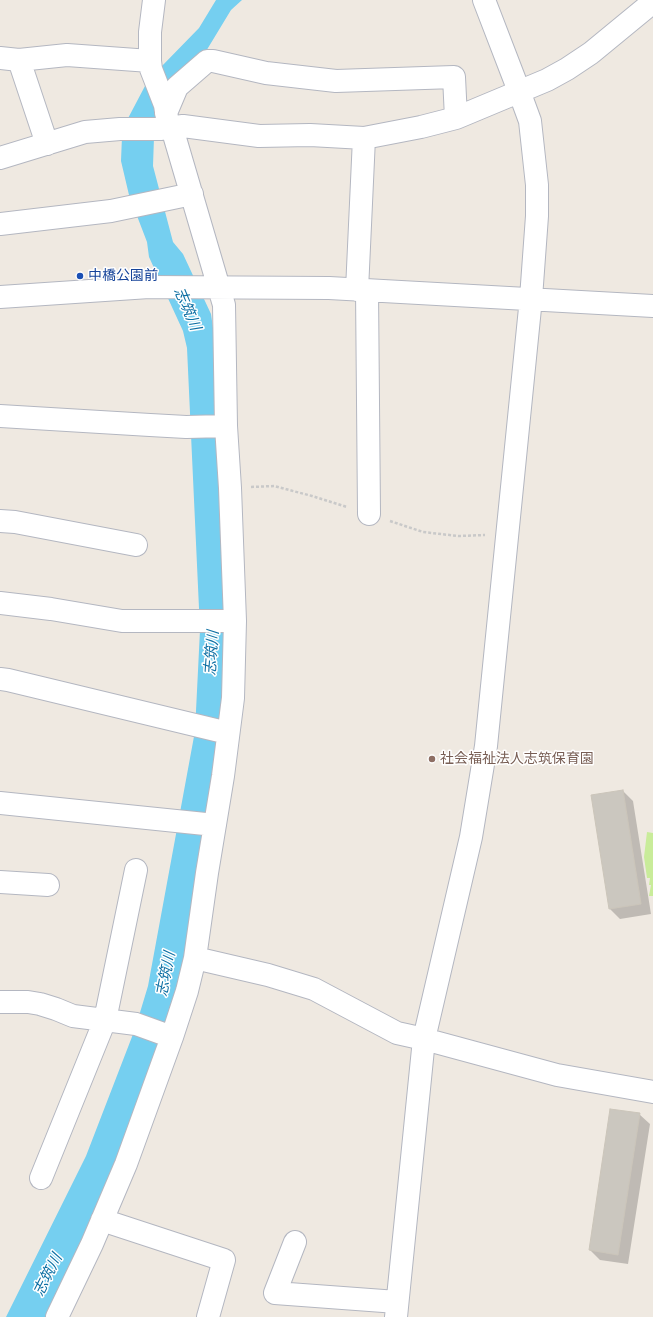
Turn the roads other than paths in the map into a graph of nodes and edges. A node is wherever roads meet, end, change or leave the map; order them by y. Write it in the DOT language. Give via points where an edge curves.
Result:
graph roads {
  1 [pos="154,0"];
  2 [pos="484,0"];
  3 [pos="653,2"];
  4 [pos="9,59"];
  5 [pos="151,65"];
  6 [pos="520,91"];
  7 [pos="456,118"];
  8 [pos="166,121"];
  9 [pos="364,138"];
  10 [pos="47,144"];
  11 [pos="0,158"];
  12 [pos="192,194"];
  13 [pos="0,224"];
  14 [pos="219,288"];
  15 [pos="362,290"];
  16 [pos="0,297"];
  17 [pos="531,298"];
  18 [pos="653,306"];
  19 [pos="0,416"];
  20 [pos="226,426"];
  21 [pos="369,514"];
  22 [pos="0,521"];
  23 [pos="136,545"];
  24 [pos="0,603"];
  25 [pos="235,621"];
  26 [pos="0,679"];
  27 [pos="228,733"];
  28 [pos="0,803"];
  29 [pos="215,825"];
  30 [pos="136,870"];
  31 [pos="0,882"];
  32 [pos="48,885"];
  33 [pos="195,958"];
  34 [pos="0,1002"];
  35 [pos="105,1020"];
  36 [pos="172,1036"];
  37 [pos="424,1039"];
  38 [pos="653,1092"];
  39 [pos="41,1178"];
  40 [pos="102,1220"];
  41 [pos="295,1242"];
  42 [pos="396,1309"];
  43 [pos="57,1317"];
  44 [pos="208,1317"];
  1 -- 5 [label="street" via="150,32"];
  2 -- 6 [label="street"];
  3 -- 6 [label="street" via="567,69"];
  4 -- 5 [label="street" via="67,55"];
  4 -- 10 [label="street"];
  5 -- 8 [label="street"];
  6 -- 7 [label="street"];
  6 -- 17 [label="street" via="530,121 537,185"];
  7 -- 8 [label="street" via="454,77 336,81 266,73 207,61 177,87"];
  7 -- 9 [label="street" via="421,128"];
  8 -- 9 [label="street" via="183,126 259,136"];
  8 -- 10 [label="street" via="85,132"];
  8 -- 12 [label="street"];
  9 -- 15 [label="street"];
  10 -- 11 [label="street"];
  12 -- 13 [label="street" via="111,211"];
  12 -- 14 [label="street"];
  14 -- 15 [label="street"];
  14 -- 16 [label="street" via="149,287"];
  14 -- 20 [label="street" via="224,305"];
  15 -- 17 [label="street"];
  15 -- 21 [label="street"];
  17 -- 18 [label="street"];
  17 -- 37 [label="street" via="486,746 472,837"];
  19 -- 20 [label="street" via="186,427"];
  20 -- 25 [label="street"];
  22 -- 23 [label="street"];
  24 -- 25 [label="street" via="122,621"];
  25 -- 27 [label="street" via="233,698"];
  26 -- 27 [label="street"];
  27 -- 29 [label="street"];
  28 -- 29 [label="street"];
  29 -- 33 [label="street"];
  30 -- 35 [label="street"];
  31 -- 32 [label="street"];
  33 -- 36 [label="street"];
  33 -- 37 [label="street" via="314,989 397,1033"];
  34 -- 35 [label="street" via="40,1004 72,1016"];
  35 -- 36 [label="street" via="136,1024"];
  35 -- 39 [label="street"];
  36 -- 40 [label="street" via="126,1164"];
  37 -- 38 [label="street" via="557,1075"];
  37 -- 42 [label="street"];
  40 -- 43 [label="street"];
  40 -- 44 [label="street" via="224,1260"];
  41 -- 42 [label="street" via="275,1293"];
}
